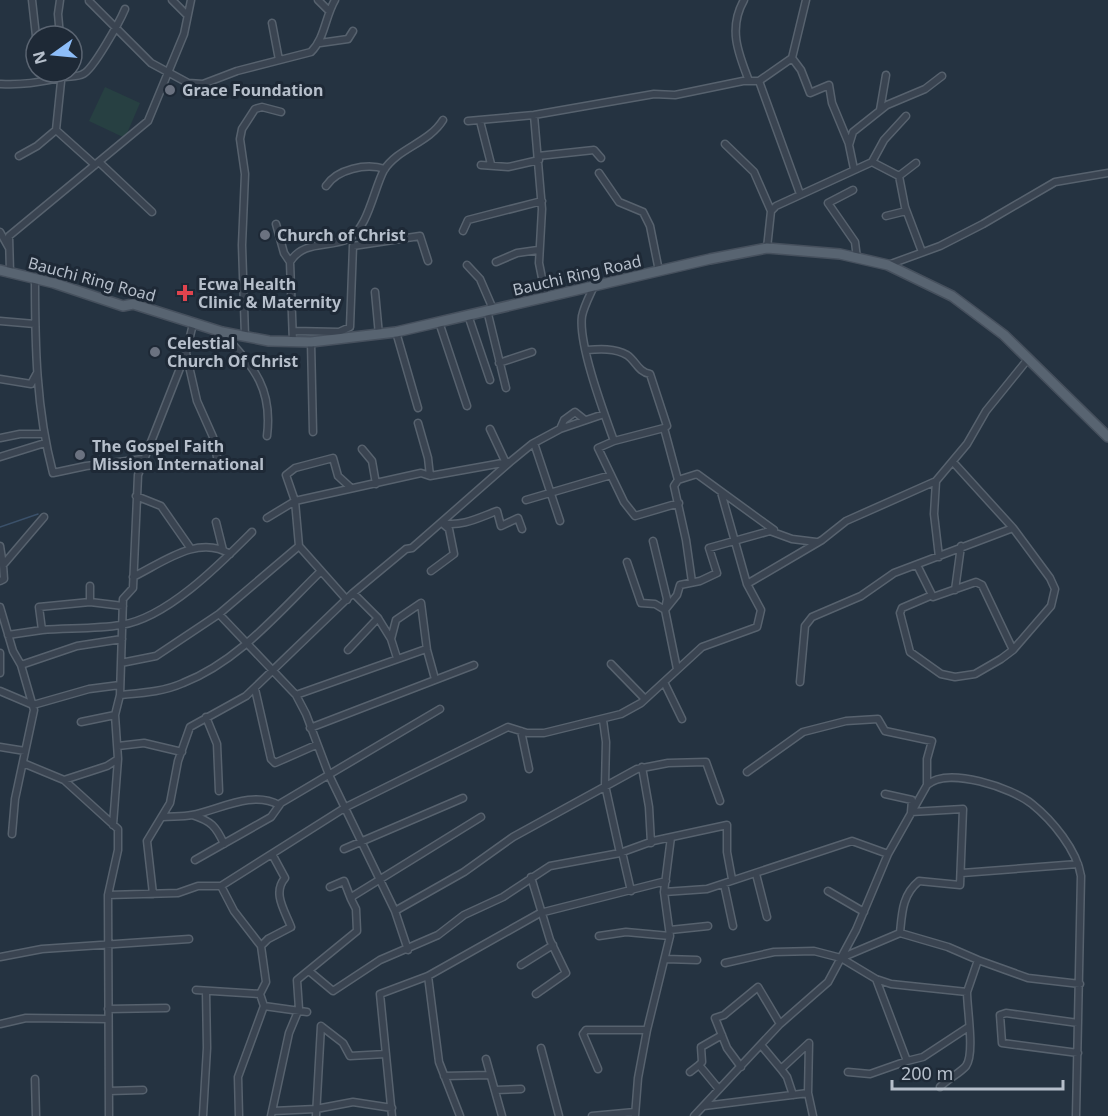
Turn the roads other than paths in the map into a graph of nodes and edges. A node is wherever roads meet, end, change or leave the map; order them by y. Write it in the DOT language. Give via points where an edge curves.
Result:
graph roads {
  1 [pos="32,0"];
  2 [pos="60,0"];
  3 [pos="102,0"];
  4 [pos="172,0"];
  5 [pos="191,0"];
  6 [pos="318,0"];
  7 [pos="335,0"];
  8 [pos="744,0"];
  9 [pos="806,0"];
  10 [pos="89,1"];
  11 [pos="96,8"];
  12 [pos="125,9"];
  13 [pos="329,11"];
  14 [pos="186,14"];
  15 [pos="272,23"];
  16 [pos="35,24"];
  17 [pos="59,24"];
  18 [pos="116,27"];
  19 [pos="353,31"];
  20 [pos="320,43"];
  21 [pos="792,58"];
  22 [pos="279,60"];
  23 [pos="84,74"];
  24 [pos="169,75"];
  25 [pos="886,75"];
  26 [pos="942,76"];
  27 [pos="749,81"];
  28 [pos="759,81"];
  29 [pos="1,84"];
  30 [pos="33,84"];
  31 [pos="62,84"];
  32 [pos="880,111"];
  33 [pos="281,112"];
  34 [pos="534,115"];
  35 [pos="906,116"];
  36 [pos="443,120"];
  37 [pos="468,121"];
  38 [pos="480,121"];
  39 [pos="56,130"];
  40 [pos="724,144"];
  41 [pos="849,145"];
  42 [pos="19,156"];
  43 [pos="538,158"];
  44 [pos="601,158"];
  45 [pos="872,162"];
  46 [pos="916,163"];
  47 [pos="97,164"];
  48 [pos="491,164"];
  49 [pos="481,165"];
  50 [pos="385,169"];
  51 [pos="854,169"];
  52 [pos="599,173"];
  53 [pos="1108,173"];
  54 [pos="899,176"];
  55 [pos="326,186"];
  56 [pos="853,190"];
  57 [pos="800,194"];
  58 [pos="542,201"];
  59 [pos="771,211"];
  60 [pos="906,211"];
  61 [pos="152,212"];
  62 [pos="885,216"];
  63 [pos="276,224"];
  64 [pos="463,231"];
  65 [pos="0,232"];
  66 [pos="767,248"];
  67 [pos="538,250"];
  68 [pos="10,251"];
  69 [pos="922,252"];
  70 [pos="857,258"];
  71 [pos="428,261"];
  72 [pos="290,262"];
  73 [pos="496,262"];
  74 [pos="467,265"];
  75 [pos="888,265"];
  76 [pos="5,271"];
  77 [pos="659,271"];
  78 [pos="35,279"];
  79 [pos="594,286"];
  80 [pos="375,292"];
  81 [pos="546,298"];
  82 [pos="490,310"];
  83 [pos="468,315"];
  84 [pos="0,321"];
  85 [pos="439,322"];
  86 [pos="35,324"];
  87 [pos="193,324"];
  88 [pos="294,331"];
  89 [pos="222,332"];
  90 [pos="396,332"];
  91 [pos="379,335"];
  92 [pos="245,336"];
  93 [pos="293,342"];
  94 [pos="311,342"];
  95 [pos="587,350"];
  96 [pos="532,352"];
  97 [pos="186,353"];
  98 [pos="1028,359"];
  99 [pos="499,363"];
  100 [pos="37,373"];
  101 [pos="0,379"];
  102 [pos="490,380"];
  103 [pos="506,388"];
  104 [pos="467,406"];
  105 [pos="418,408"];
  106 [pos="604,414"];
  107 [pos="585,420"];
  108 [pos="418,423"];
  109 [pos="664,428"];
  110 [pos="490,429"];
  111 [pos="560,429"];
  112 [pos="313,432"];
  113 [pos="44,434"];
  114 [pos="267,436"];
  115 [pos="1108,437"];
  116 [pos="0,438"];
  117 [pos="614,441"];
  118 [pos="45,443"];
  119 [pos="534,443"];
  120 [pos="362,449"];
  121 [pos="0,457"];
  122 [pos="143,459"];
  123 [pos="218,462"];
  124 [pos="508,462"];
  125 [pos="953,462"];
  126 [pos="611,475"];
  127 [pos="430,476"];
  128 [pos="678,480"];
  129 [pos="936,481"];
  130 [pos="376,484"];
  131 [pos="351,487"];
  132 [pos="721,491"];
  133 [pos="551,493"];
  134 [pos="136,496"];
  135 [pos="526,500"];
  136 [pos="295,501"];
  137 [pos="678,502"];
  138 [pos="44,517"];
  139 [pos="267,518"];
  140 [pos="560,521"];
  141 [pos="216,522"];
  142 [pos="441,523"];
  143 [pos="1013,528"];
  144 [pos="522,529"];
  145 [pos="252,532"];
  146 [pos="779,534"];
  147 [pos="653,541"];
  148 [pos="734,541"];
  149 [pos="817,542"];
  150 [pos="0,546"];
  151 [pos="299,546"];
  152 [pos="961,546"];
  153 [pos="191,549"];
  154 [pos="226,552"];
  155 [pos="939,557"];
  156 [pos="627,562"];
  157 [pos="3,565"];
  158 [pos="917,565"];
  159 [pos="321,572"];
  160 [pos="431,572"];
  161 [pos="133,577"];
  162 [pos="0,581"];
  163 [pos="692,582"];
  164 [pos="747,584"];
  165 [pos="90,586"];
  166 [pos="956,590"];
  167 [pos="353,593"];
  168 [pos="930,596"];
  169 [pos="347,600"];
  170 [pos="90,602"];
  171 [pos="123,606"];
  172 [pos="0,608"];
  173 [pos="665,610"];
  174 [pos="219,615"];
  175 [pos="378,618"];
  176 [pos="123,625"];
  177 [pos="42,630"];
  178 [pos="9,635"];
  179 [pos="122,639"];
  180 [pos="391,639"];
  181 [pos="246,645"];
  182 [pos="426,649"];
  183 [pos="348,650"];
  184 [pos="1013,650"];
  185 [pos="13,651"];
  186 [pos="0,653"];
  187 [pos="397,658"];
  188 [pos="121,663"];
  189 [pos="611,664"];
  190 [pos="21,665"];
  191 [pos="474,665"];
  192 [pos="677,669"];
  193 [pos="274,671"];
  194 [pos="0,673"];
  195 [pos="435,679"];
  196 [pos="664,682"];
  197 [pos="800,682"];
  198 [pos="120,685"];
  199 [pos="255,689"];
  200 [pos="0,691"];
  201 [pos="120,695"];
  202 [pos="296,695"];
  203 [pos="645,699"];
  204 [pos="33,705"];
  205 [pos="440,709"];
  206 [pos="115,716"];
  207 [pos="206,717"];
  208 [pos="682,718"];
  209 [pos="603,720"];
  210 [pos="81,722"];
  211 [pos="310,728"];
  212 [pos="521,731"];
  213 [pos="316,745"];
  214 [pos="118,746"];
  215 [pos="0,747"];
  216 [pos="25,751"];
  217 [pos="182,752"];
  218 [pos="118,759"];
  219 [pos="23,764"];
  220 [pos="642,767"];
  221 [pos="530,769"];
  222 [pos="747,772"];
  223 [pos="329,775"];
  224 [pos="64,780"];
  225 [pos="605,785"];
  226 [pos="927,785"];
  227 [pos="219,791"];
  228 [pos="885,794"];
  229 [pos="463,798"];
  230 [pos="720,801"];
  231 [pos="279,805"];
  232 [pos="346,807"];
  233 [pos="912,812"];
  234 [pos="192,815"];
  235 [pos="163,817"];
  236 [pos="481,817"];
  237 [pos="113,825"];
  238 [pos="12,834"];
  239 [pos="671,837"];
  240 [pos="362,843"];
  241 [pos="651,843"];
  242 [pos="224,844"];
  243 [pos="344,849"];
  244 [pos="621,852"];
  245 [pos="272,854"];
  246 [pos="888,854"];
  247 [pos="195,860"];
  248 [pos="1078,864"];
  249 [pos="962,873"];
  250 [pos="756,874"];
  251 [pos="531,877"];
  252 [pos="732,879"];
  253 [pos="380,881"];
  254 [pos="666,881"];
  255 [pos="724,884"];
  256 [pos="221,886"];
  257 [pos="330,887"];
  258 [pos="631,891"];
  259 [pos="828,891"];
  260 [pos="664,892"];
  261 [pos="153,894"];
  262 [pos="108,896"];
  263 [pos="351,899"];
  264 [pos="395,911"];
  265 [pos="864,912"];
  266 [pos="540,913"];
  267 [pos="767,917"];
  268 [pos="708,926"];
  269 [pos="733,926"];
  270 [pos="670,933"];
  271 [pos="900,933"];
  272 [pos="599,936"];
  273 [pos="189,939"];
  274 [pos="553,945"];
  275 [pos="108,946"];
  276 [pos="261,946"];
  277 [pos="408,950"];
  278 [pos="0,957"];
  279 [pos="841,958"];
  280 [pos="666,959"];
  281 [pos="697,960"];
  282 [pos="978,960"];
  283 [pos="725,963"];
  284 [pos="521,965"];
  285 [pos="309,970"];
  286 [pos="428,976"];
  287 [pos="876,979"];
  288 [pos="1080,984"];
  289 [pos="196,990"];
  290 [pos="206,991"];
  291 [pos="967,992"];
  292 [pos="260,994"];
  293 [pos="536,994"];
  294 [pos="264,1006"];
  295 [pos="166,1008"];
  296 [pos="108,1009"];
  297 [pos="299,1009"];
  298 [pos="307,1012"];
  299 [pos="108,1019"];
  300 [pos="1078,1023"];
  301 [pos="0,1024"];
  302 [pos="780,1024"];
  303 [pos="967,1028"];
  304 [pos="647,1030"];
  305 [pos="722,1035"];
  306 [pos="761,1045"];
  307 [pos="541,1048"];
  308 [pos="1078,1053"];
  309 [pos="387,1054"];
  310 [pos="486,1059"];
  311 [pos="907,1061"];
  312 [pos="699,1065"];
  313 [pos="741,1067"];
  314 [pos="598,1069"];
  315 [pos="781,1069"];
  316 [pos="690,1072"];
  317 [pos="848,1072"];
  318 [pos="490,1075"];
  319 [pos="444,1076"];
  320 [pos="35,1079"];
  321 [pos="940,1087"];
  322 [pos="718,1088"];
  323 [pos="521,1089"];
  324 [pos="143,1090"];
  325 [pos="495,1090"];
  326 [pos="109,1091"];
  327 [pos="808,1093"];
  328 [pos="793,1095"];
  329 [pos="703,1106"];
  330 [pos="392,1107"];
  331 [pos="316,1112"];
  332 [pos="272,1114"];
  333 [pos="635,1114"];
  334 [pos="36,1116"];
  335 [pos="109,1116"];
  336 [pos="203,1116"];
  337 [pos="239,1116"];
  338 [pos="392,1116"];
  339 [pos="460,1116"];
  340 [pos="502,1116"];
  341 [pos="559,1116"];
  342 [pos="592,1116"];
  343 [pos="694,1116"];
  344 [pos="813,1116"];
  345 [pos="1076,1116"];
  1 -- 16 [label="street"];
  2 -- 17 [label="street"];
  3 -- 11 [label="street"];
  4 -- 14 [label="street"];
  5 -- 14 [label="street"];
  6 -- 13 [label="street"];
  7 -- 13 [label="street"];
  8 -- 27 [label="street" via="735,19 735,39"];
  9 -- 21 [label="street"];
  10 -- 11 [label="street"];
  11 -- 18 [label="street"];
  12 -- 18 [label="street"];
  13 -- 20 [label="street"];
  14 -- 24 [label="street" via="184,34"];
  15 -- 22 [label="street"];
  18 -- 23 [label="street" via="100,56"];
  18 -- 24 [label="street"];
  19 -- 20 [label="street" via="348,39"];
  20 -- 22 [label="street" via="311,52"];
  21 -- 28 [label="street"];
  21 -- 41 [label="street" via="810,93 829,85"];
  22 -- 24 [label="street" via="203,84"];
  24 -- 47 [label="street" via="148,122"];
  25 -- 32 [label="street"];
  26 -- 32 [label="street" via="925,90 907,95"];
  27 -- 28 [label="street"];
  27 -- 34 [label="street"];
  28 -- 57 [label="street"];
  29 -- 30 [label="street"];
  31 -- 39 [label="street"];
  32 -- 41 [label="street" via="853,132"];
  33 -- 92 [label="street" via="255,109 240,139 245,174"];
  34 -- 38 [label="street"];
  34 -- 43 [label="street"];
  35 -- 45 [label="street" via="884,140"];
  36 -- 50 [label="street" via="436,131"];
  37 -- 38 [label="street"];
  38 -- 48 [label="street"];
  39 -- 42 [label="street"];
  39 -- 47 [label="street"];
  40 -- 59 [label="street" via="754,172"];
  41 -- 51 [label="street"];
  43 -- 44 [label="street" via="594,150"];
  43 -- 48 [label="street" via="508,167"];
  43 -- 58 [label="street"];
  45 -- 51 [label="street"];
  45 -- 54 [label="street"];
  46 -- 54 [label="street"];
  47 -- 61 [label="street"];
  47 -- 68 [label="street" via="9,236"];
  48 -- 49 [label="street"];
  50 -- 55 [label="street" via="345,171 332,177"];
  50 -- 72 [label="street" via="374,200 355,233 348,239 314,245 293,256"];
  51 -- 57 [label="street"];
  52 -- 77 [label="street" via="619,201 643,212 650,226"];
  53 -- 69 [label="street" via="1055,182 983,224"];
  54 -- 60 [label="street"];
  56 -- 70 [label="street" via="828,203 855,242"];
  57 -- 59 [label="street"];
  58 -- 64 [label="street" via="468,220"];
  58 -- 67 [label="street"];
  59 -- 66 [label="street"];
  60 -- 62 [label="street"];
  60 -- 69 [label="street"];
  63 -- 72 [label="street"];
  65 -- 68 [label="street"];
  66 -- 70 [label="main road, Bauchi Ring Road"];
  66 -- 77 [label="main road, Bauchi Ring Road"];
  67 -- 73 [label="street"];
  67 -- 81 [label="street"];
  68 -- 76 [label="street"];
  69 -- 75 [label="street"];
  70 -- 75 [label="main road, Bauchi Ring Road"];
  71 -- 88 [label="street" via="420,236 353,246 350,327 330,332"];
  72 -- 88 [label="street"];
  74 -- 82 [label="street" via="480,279"];
  75 -- 98 [label="main road, Bauchi Ring Road" via="952,296 1004,335"];
  76 -- 78 [label="main road, Bauchi Ring Road"];
  77 -- 79 [label="main road, Bauchi Ring Road"];
  78 -- 86 [label="street"];
  78 -- 87 [label="main road, Bauchi Ring Road"];
  79 -- 81 [label="main road, Bauchi Ring Road"];
  79 -- 95 [label="street" via="582,316"];
  80 -- 91 [label="street"];
  81 -- 82 [label="main road, Bauchi Ring Road"];
  82 -- 83 [label="main road, Bauchi Ring Road"];
  82 -- 99 [label="street"];
  83 -- 85 [label="main road, Bauchi Ring Road"];
  83 -- 102 [label="street"];
  84 -- 86 [label="street"];
  85 -- 90 [label="main road, Bauchi Ring Road"];
  85 -- 104 [label="street"];
  86 -- 100 [label="street"];
  87 -- 89 [label="main road, Bauchi Ring Road"];
  87 -- 97 [label="street"];
  88 -- 93 [label="street"];
  89 -- 92 [label="main road, Bauchi Ring Road"];
  89 -- 114 [label="street" via="251,364 268,401"];
  90 -- 91 [label="main road, Bauchi Ring Road"];
  90 -- 105 [label="street"];
  91 -- 94 [label="main road, Bauchi Ring Road"];
  92 -- 93 [label="main road, Bauchi Ring Road"];
  93 -- 94 [label="main road, Bauchi Ring Road"];
  94 -- 112 [label="street"];
  95 -- 106 [label="street"];
  95 -- 109 [label="street" via="613,350 627,355 643,373 650,374 667,426"];
  96 -- 99 [label="street"];
  97 -- 122 [label="street"];
  97 -- 123 [label="street"];
  98 -- 115 [label="main road, Bauchi Ring Road"];
  98 -- 125 [label="street" via="986,411"];
  99 -- 103 [label="street"];
  100 -- 101 [label="street" via="31,384"];
  100 -- 113 [label="street"];
  106 -- 107 [label="street"];
  106 -- 117 [label="street"];
  107 -- 111 [label="street"];
  107 -- 111 [label="street" via="575,412"];
  108 -- 127 [label="street"];
  109 -- 117 [label="street"];
  109 -- 128 [label="street"];
  110 -- 124 [label="street"];
  111 -- 119 [label="street"];
  113 -- 116 [label="street"];
  113 -- 118 [label="street"];
  117 -- 126 [label="street" via="598,448"];
  118 -- 121 [label="street"];
  118 -- 122 [label="street" via="53,473"];
  119 -- 124 [label="street"];
  119 -- 133 [label="street"];
  120 -- 130 [label="street" via="372,461"];
  122 -- 134 [label="street"];
  124 -- 127 [label="street"];
  124 -- 142 [label="street"];
  125 -- 129 [label="street"];
  125 -- 143 [label="street"];
  126 -- 133 [label="street"];
  126 -- 137 [label="street" via="635,516"];
  127 -- 130 [label="street" via="421,473"];
  128 -- 132 [label="street" via="698,474"];
  128 -- 137 [label="street" via="674,486"];
  129 -- 149 [label="street" via="846,521"];
  129 -- 155 [label="street" via="934,514"];
  130 -- 131 [label="street"];
  131 -- 136 [label="street"];
  131 -- 136 [label="street" via="338,476 333,458 295,468 286,475"];
  132 -- 146 [label="street"];
  132 -- 148 [label="street"];
  133 -- 135 [label="street"];
  133 -- 140 [label="street"];
  134 -- 153 [label="street" via="161,506"];
  134 -- 161 [label="street"];
  136 -- 139 [label="street"];
  136 -- 151 [label="street"];
  137 -- 163 [label="street"];
  138 -- 157 [label="street"];
  141 -- 154 [label="street"];
  142 -- 144 [label="street" via="466,523 497,512 501,525 518,518"];
  142 -- 160 [label="street" via="449,530 454,554"];
  142 -- 167 [label="street"];
  143 -- 152 [label="street"];
  143 -- 184 [label="street" via="1050,578 1055,594 1052,606"];
  145 -- 154 [label="street"];
  146 -- 148 [label="street" via="770,531"];
  146 -- 149 [label="street"];
  147 -- 173 [label="street" via="667,599"];
  148 -- 163 [label="street" via="709,548 717,573"];
  148 -- 164 [label="street"];
  149 -- 164 [label="street"];
  150 -- 157 [label="street"];
  151 -- 159 [label="street"];
  151 -- 174 [label="street"];
  152 -- 155 [label="street"];
  152 -- 166 [label="street"];
  153 -- 154 [label="street" via="218,547"];
  153 -- 161 [label="street"];
  154 -- 176 [label="street" via="159,610"];
  155 -- 158 [label="street"];
  156 -- 173 [label="street" via="640,603 655,604"];
  157 -- 162 [label="street" via="4,579"];
  158 -- 168 [label="street"];
  158 -- 197 [label="street" via="894,573 861,596 808,621 804,626"];
  159 -- 169 [label="street"];
  159 -- 181 [label="street"];
  161 -- 171 [label="street" via="133,588 123,599"];
  163 -- 173 [label="street" via="680,585 677,596"];
  164 -- 192 [label="street" via="761,610 756,627 702,647"];
  165 -- 170 [label="street"];
  166 -- 168 [label="street"];
  166 -- 184 [label="street" via="976,582 982,585"];
  167 -- 169 [label="street"];
  167 -- 175 [label="street"];
  168 -- 184 [label="street" via="902,608 900,614 910,652 941,674 975,674"];
  169 -- 193 [label="street"];
  170 -- 171 [label="street"];
  170 -- 177 [label="street" via="39,607"];
  171 -- 176 [label="street"];
  172 -- 178 [label="street"];
  173 -- 192 [label="street"];
  174 -- 181 [label="street"];
  174 -- 188 [label="street" via="156,656"];
  175 -- 180 [label="street"];
  175 -- 183 [label="street"];
  176 -- 177 [label="street"];
  176 -- 179 [label="street"];
  177 -- 178 [label="street"];
  178 -- 185 [label="street"];
  179 -- 188 [label="street"];
  179 -- 190 [label="street" via="77,646"];
  180 -- 182 [label="street" via="396,620 421,603"];
  180 -- 187 [label="street"];
  181 -- 193 [label="street"];
  181 -- 201 [label="street" via="183,684"];
  182 -- 187 [label="street"];
  182 -- 195 [label="street"];
  185 -- 186 [label="street"];
  185 -- 190 [label="street"];
  186 -- 194 [label="street"];
  187 -- 202 [label="street"];
  188 -- 198 [label="street"];
  189 -- 203 [label="street"];
  190 -- 204 [label="street"];
  191 -- 195 [label="street"];
  192 -- 196 [label="street"];
  193 -- 199 [label="street"];
  193 -- 202 [label="street"];
  195 -- 211 [label="street"];
  196 -- 203 [label="street"];
  196 -- 208 [label="street"];
  198 -- 201 [label="street"];
  198 -- 204 [label="street"];
  199 -- 207 [label="street"];
  199 -- 213 [label="street" via="274,763"];
  200 -- 204 [label="street"];
  201 -- 206 [label="street"];
  202 -- 211 [label="street"];
  203 -- 209 [label="street"];
  204 -- 216 [label="street"];
  205 -- 223 [label="street"];
  206 -- 210 [label="street"];
  206 -- 214 [label="street"];
  207 -- 217 [label="street" via="190,727"];
  207 -- 227 [label="street" via="217,744"];
  209 -- 212 [label="street" via="544,733"];
  209 -- 225 [label="street"];
  211 -- 213 [label="street"];
  212 -- 221 [label="street"];
  212 -- 232 [label="street" via="508,727"];
  213 -- 223 [label="street"];
  214 -- 217 [label="street" via="144,743"];
  214 -- 218 [label="street"];
  215 -- 216 [label="street"];
  216 -- 219 [label="street"];
  217 -- 235 [label="street"];
  218 -- 224 [label="street"];
  218 -- 237 [label="street"];
  219 -- 224 [label="street"];
  219 -- 238 [label="street"];
  220 -- 225 [label="street"];
  220 -- 230 [label="street" via="706,762"];
  220 -- 241 [label="street"];
  222 -- 226 [label="street" via="803,732 846,721 878,719 885,731 932,741"];
  223 -- 231 [label="street"];
  223 -- 232 [label="street"];
  224 -- 237 [label="street"];
  225 -- 244 [label="street"];
  225 -- 264 [label="street"];
  226 -- 233 [label="street"];
  226 -- 248 [label="street" via="938,779 959,777 1004,789 1030,802 1048,819"];
  228 -- 233 [label="street" via="912,800"];
  229 -- 240 [label="street"];
  231 -- 234 [label="street" via="270,800 240,801"];
  231 -- 242 [label="street" via="271,817"];
  232 -- 240 [label="street"];
  232 -- 245 [label="street"];
  233 -- 246 [label="street"];
  233 -- 249 [label="street" via="963,809"];
  234 -- 235 [label="street"];
  234 -- 242 [label="street" via="210,821"];
  235 -- 261 [label="street" via="147,841"];
  236 -- 253 [label="street"];
  237 -- 262 [label="street" via="118,829 118,850"];
  239 -- 241 [label="street"];
  239 -- 252 [label="street" via="727,825"];
  239 -- 254 [label="street"];
  240 -- 243 [label="street"];
  240 -- 253 [label="street"];
  241 -- 244 [label="street"];
  242 -- 247 [label="street"];
  244 -- 251 [label="street" via="550,866"];
  244 -- 258 [label="street"];
  245 -- 256 [label="street"];
  245 -- 276 [label="street" via="285,878 277,892 291,927"];
  246 -- 250 [label="street" via="852,841"];
  246 -- 265 [label="street"];
  248 -- 249 [label="street"];
  248 -- 288 [label="street"];
  249 -- 271 [label="street" via="960,885 919,881 911,887 904,902"];
  250 -- 252 [label="street"];
  250 -- 267 [label="street"];
  251 -- 266 [label="street"];
  251 -- 277 [label="street"];
  252 -- 255 [label="street"];
  253 -- 263 [label="street"];
  253 -- 264 [label="street"];
  254 -- 258 [label="street"];
  254 -- 260 [label="street"];
  255 -- 260 [label="street"];
  255 -- 269 [label="street"];
  256 -- 261 [label="street"];
  256 -- 276 [label="street" via="234,911"];
  257 -- 263 [label="street" via="344,881"];
  258 -- 266 [label="street"];
  259 -- 265 [label="street"];
  260 -- 270 [label="street"];
  261 -- 262 [label="street"];
  262 -- 275 [label="street"];
  263 -- 285 [label="street" via="356,909 357,931"];
  264 -- 277 [label="street"];
  265 -- 279 [label="street"];
  266 -- 274 [label="street"];
  266 -- 286 [label="street"];
  268 -- 270 [label="street"];
  270 -- 272 [label="street"];
  270 -- 280 [label="street"];
  271 -- 279 [label="street"];
  271 -- 282 [label="street"];
  273 -- 275 [label="street"];
  274 -- 284 [label="street"];
  274 -- 293 [label="street" via="566,973"];
  275 -- 278 [label="street"];
  275 -- 296 [label="street"];
  276 -- 292 [label="street" via="266,982"];
  277 -- 285 [label="street" via="380,960 333,991"];
  279 -- 283 [label="street" via="814,951 774,952"];
  279 -- 287 [label="street"];
  279 -- 302 [label="street" via="828,981"];
  280 -- 281 [label="street"];
  280 -- 304 [label="street"];
  282 -- 288 [label="street" via="1028,978"];
  282 -- 291 [label="street"];
  285 -- 297 [label="street" via="297,980"];
  286 -- 309 [label="street" via="380,994"];
  286 -- 319 [label="street" via="435,1042"];
  287 -- 291 [label="street"];
  287 -- 311 [label="street"];
  288 -- 300 [label="street"];
  289 -- 290 [label="street"];
  290 -- 292 [label="street"];
  290 -- 336 [label="street"];
  291 -- 303 [label="street"];
  292 -- 294 [label="street"];
  294 -- 297 [label="street"];
  294 -- 337 [label="street" via="238,1077"];
  295 -- 296 [label="street"];
  296 -- 299 [label="street"];
  297 -- 298 [label="street"];
  297 -- 332 [label="street" via="289,1033"];
  299 -- 301 [label="street" via="26,1018"];
  299 -- 326 [label="street"];
  300 -- 308 [label="street"];
  300 -- 308 [label="street" via="1006,1012 1000,1015 1002,1043"];
  302 -- 305 [label="street" via="758,987 715,1018"];
  302 -- 306 [label="street"];
  303 -- 311 [label="street" via="923,1057"];
  303 -- 321 [label="street" via="972,1043 966,1066"];
  304 -- 314 [label="street" via="586,1030 583,1034"];
  304 -- 333 [label="street"];
  305 -- 312 [label="street" via="701,1047"];
  305 -- 313 [label="street"];
  306 -- 313 [label="street"];
  306 -- 315 [label="street"];
  307 -- 341 [label="street"];
  308 -- 345 [label="street"];
  309 -- 330 [label="street"];
  309 -- 331 [label="street" via="350,1056 343,1042 321,1026"];
  310 -- 318 [label="street"];
  311 -- 317 [label="street" via="870,1074"];
  312 -- 316 [label="street"];
  312 -- 322 [label="street"];
  313 -- 322 [label="street"];
  315 -- 327 [label="street" via="809,1043"];
  315 -- 328 [label="street"];
  318 -- 319 [label="street"];
  318 -- 325 [label="street"];
  319 -- 339 [label="street"];
  320 -- 334 [label="street"];
  322 -- 329 [label="street"];
  323 -- 325 [label="street"];
  324 -- 326 [label="street"];
  325 -- 340 [label="street"];
  326 -- 335 [label="street"];
  327 -- 328 [label="street"];
  327 -- 344 [label="street"];
  328 -- 329 [label="street"];
  329 -- 343 [label="street"];
  330 -- 331 [label="street" via="352,1102"];
  330 -- 338 [label="street"];
  331 -- 332 [label="street"];
  333 -- 342 [label="street"];
}
